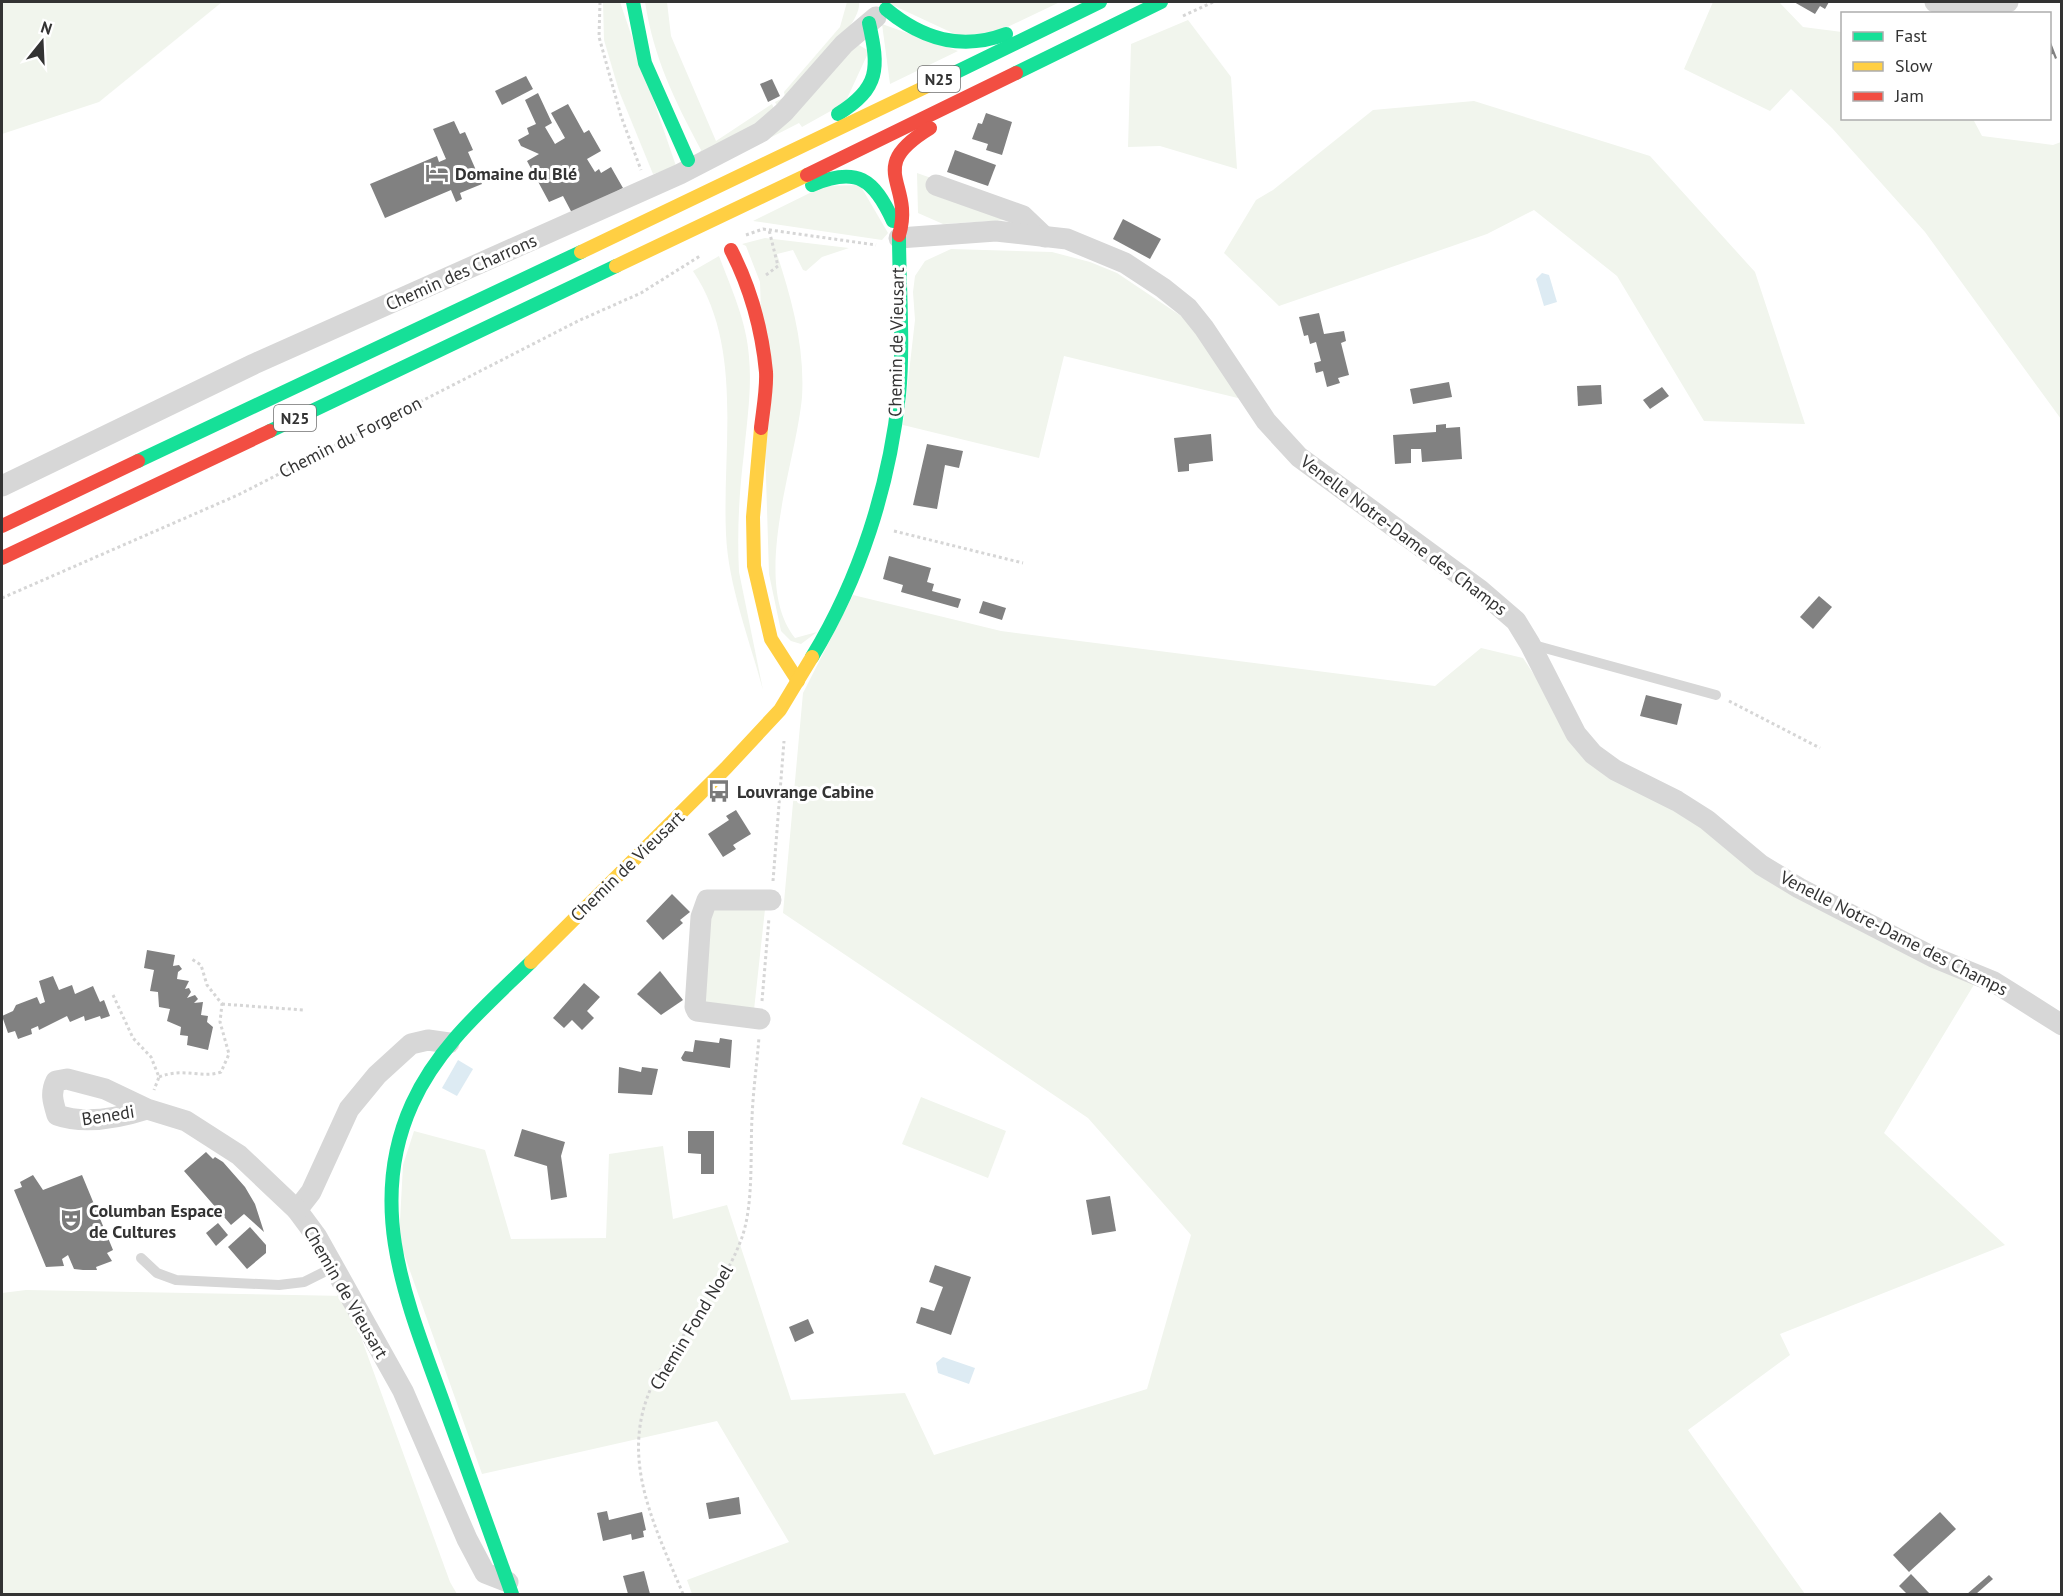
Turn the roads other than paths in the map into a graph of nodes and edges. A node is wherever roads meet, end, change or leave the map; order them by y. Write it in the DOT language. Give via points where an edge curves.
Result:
graph roads {
  1 [pos="633,2"];
  2 [pos="865,2"];
  3 [pos="1100,2"];
  4 [pos="1161,2"];
  5 [pos="1935,2"];
  6 [pos="2008,2"];
  7 [pos="883,5"];
  8 [pos="1067,18"];
  9 [pos="869,23"];
  10 [pos="974,93"];
  11 [pos="811,141"];
  12 [pos="688,160"];
  13 [pos="936,185"];
  14 [pos="776,190"];
  15 [pos="1045,237"];
  16 [pos="899,240"];
  17 [pos="731,250"];
  18 [pos="2,486"];
  19 [pos="2,526"];
  20 [pos="2,558"];
  21 [pos="1530,644"];
  22 [pos="798,681"];
  23 [pos="1716,695"];
  24 [pos="771,900"];
  25 [pos="760,1019"];
  26 [pos="2061,1025"];
  27 [pos="448,1043"];
  28 [pos="147,1108"];
  29 [pos="297,1210"];
  30 [pos="141,1258"];
  31 [pos="334,1267"];
  32 [pos="510,1588"];
  1 -- 12 [label="main road" via="642,58"];
  2 -- 9 [label="main road"];
  3 -- 8 [label="main road, N25"];
  4 -- 10 [label="main road, N25"];
  5 -- 6 [label="street" via="1957,10"];
  7 -- 8 [label="main road" via="905,26 951,43 1000,37 1053,11"];
  7 -- 9 [label="street, Chemin des Charrons"];
  8 -- 11 [label="main road, N25"];
  9 -- 11 [label="main road" via="876,55 874,81 853,106 812,128"];
  9 -- 18 [label="street, Chemin des Charrons" via="761,132 650,188 254,364"];
  10 -- 14 [label="main road, N25"];
  10 -- 16 [label="main road, Chemin de Vieusart" via="971,108 918,134 904,144 897,156 893,179 905,224"];
  11 -- 19 [label="main road, N25"];
  13 -- 15 [label="street" via="1023,216"];
  14 -- 16 [label="main road" via="787,197 837,175 861,179 875,186 882,196"];
  14 -- 20 [label="main road, N25"];
  15 -- 16 [label="street, Venelle Notre-Dame des Champs" via="996,231"];
  15 -- 21 [label="street, Venelle Notre-Dame des Champs" via="1066,239 1125,263 1188,308 1266,421 1299,457 1480,590 1516,621"];
  16 -- 22 [label="main road, Chemin de Vieusart" via="898,393 890,453 872,526 844,598"];
  17 -- 22 [label="main road" via="744,276 756,318 766,373 753,517 754,566 771,639"];
  21 -- 23 [label="lane"];
  21 -- 26 [label="street, Venelle Notre-Dame des Champs" via="1576,734 1593,754 1615,770 1707,820 1761,866 1799,888 1933,957 1994,982"];
  22 -- 27 [label="main road, Chemin de Vieusart" via="780,710 726,768"];
  24 -- 25 [label="street" via="707,900 701,916 697,1011"];
  27 -- 29 [label="street, Chemin de Vieusart" via="428,1040 411,1044 377,1076 349,1109 310,1192"];
  27 -- 32 [label="main road, Chemin de Vieusart" via="418,1090 402,1127 392,1164 391,1237 402,1286"];
  28 -- 29 [label="street, Benedi" via="186,1121 239,1155"];
  29 -- 31 [label="street, Chemin de Vieusart"];
  30 -- 31 [label="lane" via="157,1273 176,1280 279,1285 304,1282"];
  31 -- 32 [label="street, Chemin de Vieusart" via="403,1391 485,1573"];
}
